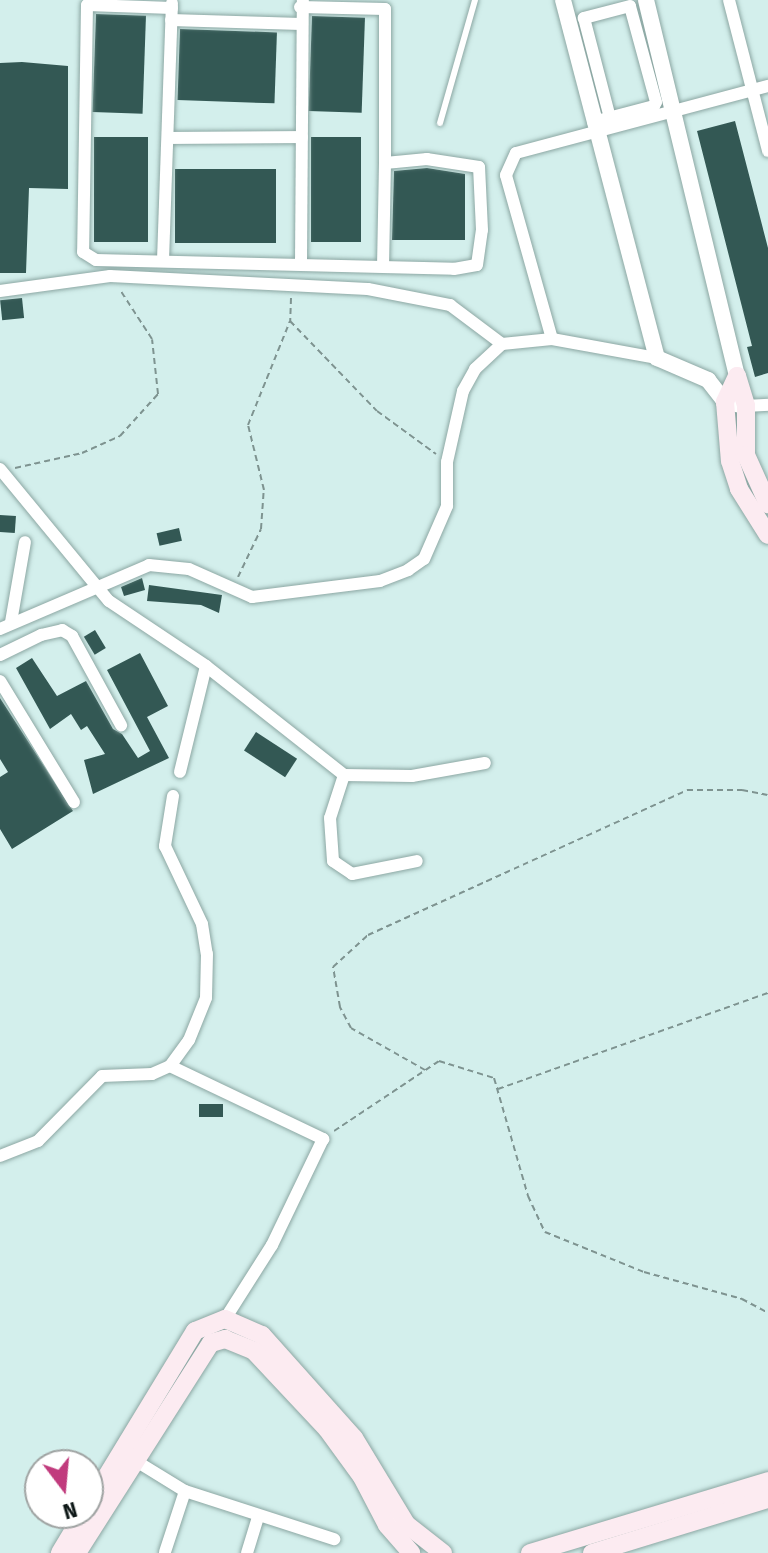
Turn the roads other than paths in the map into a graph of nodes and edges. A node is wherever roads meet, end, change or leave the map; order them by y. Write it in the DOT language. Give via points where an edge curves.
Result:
graph roads {
  1 [pos="475,0"];
  2 [pos="563,0"];
  3 [pos="646,0"];
  4 [pos="729,0"];
  5 [pos="302,4"];
  6 [pos="172,9"];
  7 [pos="301,24"];
  8 [pos="768,86"];
  9 [pos="753,89"];
  10 [pos="676,111"];
  11 [pos="440,123"];
  12 [pos="599,124"];
  13 [pos="302,137"];
  14 [pos="170,138"];
  15 [pos="768,151"];
  16 [pos="385,163"];
  17 [pos="163,260"];
  18 [pos="301,263"];
  19 [pos="383,264"];
  20 [pos="0,291"];
  21 [pos="552,339"];
  22 [pos="502,344"];
  23 [pos="657,358"];
  24 [pos="737,376"];
  25 [pos="725,402"];
  26 [pos="768,405"];
  27 [pos="746,406"];
  28 [pos="1,470"];
  29 [pos="768,504"];
  30 [pos="768,535"];
  31 [pos="25,542"];
  32 [pos="96,585"];
  33 [pos="6,625"];
  34 [pos="0,655"];
  35 [pos="206,666"];
  36 [pos="0,681"];
  37 [pos="121,725"];
  38 [pos="485,763"];
  39 [pos="180,772"];
  40 [pos="344,775"];
  41 [pos="173,796"];
  42 [pos="74,802"];
  43 [pos="417,861"];
  44 [pos="170,1066"];
  45 [pos="0,1156"];
  46 [pos="225,1319"];
  47 [pos="136,1461"];
  48 [pos="104,1481"];
  49 [pos="768,1481"];
  50 [pos="185,1491"];
  51 [pos="768,1499"];
  52 [pos="258,1517"];
  53 [pos="392,1517"];
  54 [pos="74,1529"];
  55 [pos="334,1539"];
  56 [pos="165,1552"];
  57 [pos="60,1553"];
  58 [pos="77,1553"];
  59 [pos="247,1553"];
  60 [pos="411,1553"];
  61 [pos="443,1553"];
  62 [pos="530,1553"];
  63 [pos="592,1553"];
  1 -- 11 [label="lane"];
  2 -- 12 [label="street"];
  3 -- 10 [label="street"];
  4 -- 9 [label="street"];
  5 -- 7 [label="street"];
  5 -- 16 [label="street" via="385,9"];
  6 -- 7 [label="street"];
  6 -- 14 [label="street"];
  6 -- 17 [label="street" via="87,5 83,252 96,260"];
  7 -- 13 [label="street"];
  8 -- 9 [label="street"];
  9 -- 10 [label="street"];
  9 -- 15 [label="street"];
  10 -- 12 [label="street"];
  10 -- 24 [label="street"];
  12 -- 12 [label="street" via="654,106 657,99 630,6 584,18"];
  12 -- 21 [label="street" via="516,153 507,165"];
  12 -- 23 [label="street"];
  13 -- 14 [label="street"];
  13 -- 18 [label="street"];
  14 -- 17 [label="street"];
  16 -- 19 [label="street"];
  16 -- 19 [label="street" via="427,159 479,167 483,189 477,265"];
  17 -- 18 [label="street"];
  18 -- 19 [label="street"];
  20 -- 22 [label="street" via="110,276 429,297 450,305"];
  21 -- 22 [label="street"];
  21 -- 23 [label="street"];
  22 -- 32 [label="street" via="475,369 463,391 447,462 447,506 424,559 408,570 380,581 252,597 189,569 149,565"];
  23 -- 25 [label="street" via="708,380"];
  24 -- 25 [label="main road"];
  24 -- 27 [label="main road"];
  25 -- 27 [label="street"];
  25 -- 30 [label="main road" via="730,461 739,489"];
  26 -- 27 [label="street"];
  27 -- 29 [label="main road" via="746,455"];
  28 -- 32 [label="street"];
  31 -- 33 [label="street"];
  32 -- 33 [label="street"];
  32 -- 35 [label="street" via="146,628"];
  34 -- 37 [label="street" via="62,630 72,636"];
  35 -- 39 [label="street"];
  35 -- 40 [label="street"];
  36 -- 42 [label="street"];
  38 -- 40 [label="street" via="412,776"];
  40 -- 43 [label="street" via="330,818 333,861 352,874"];
  41 -- 44 [label="street" via="165,846 202,924 207,954 206,998"];
  44 -- 45 [label="street" via="152,1074 102,1076 38,1141"];
  44 -- 46 [label="street" via="323,1139 272,1245"];
  46 -- 48 [label="main road" via="195,1331"];
  46 -- 53 [label="main road" via="262,1335 331,1410 374,1466"];
  47 -- 50 [label="street"];
  47 -- 53 [label="main road" via="211,1343 240,1341 347,1454"];
  47 -- 58 [label="main road"];
  49 -- 62 [label="main road"];
  50 -- 52 [label="street"];
  50 -- 56 [label="street"];
  51 -- 63 [label="main road"];
  52 -- 55 [label="street"];
  52 -- 59 [label="street"];
  53 -- 60 [label="main road"];
  53 -- 61 [label="main road"];
  54 -- 57 [label="main road"];
}
